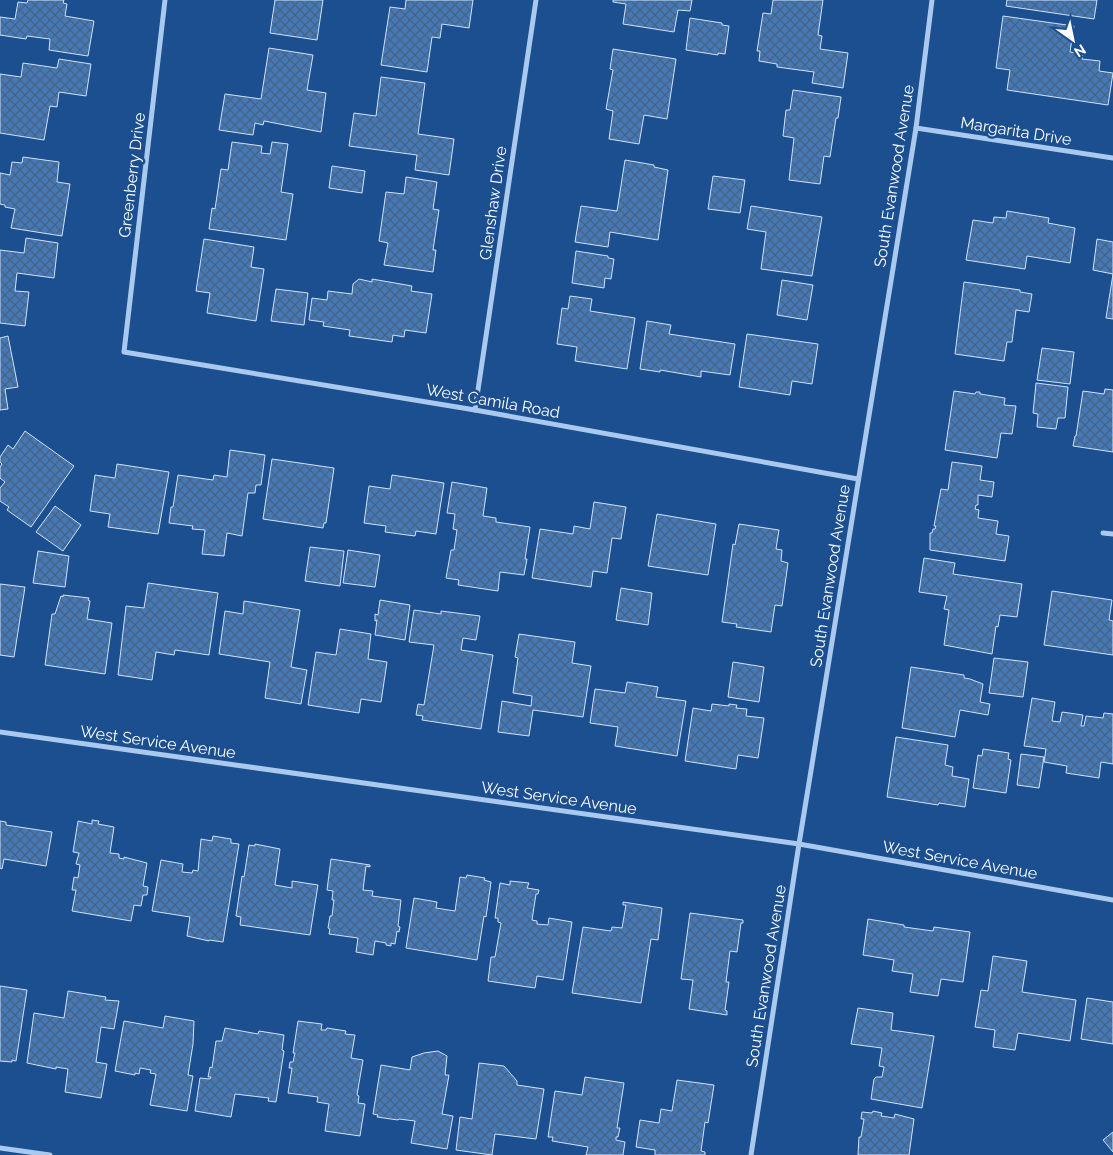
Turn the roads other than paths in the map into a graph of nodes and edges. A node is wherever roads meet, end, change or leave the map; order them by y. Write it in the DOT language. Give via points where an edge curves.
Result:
graph roads {
  1 [pos="165,0"];
  2 [pos="536,0"];
  3 [pos="932,0"];
  4 [pos="916,128"];
  5 [pos="1113,158"];
  6 [pos="124,352"];
  7 [pos="475,410"];
  8 [pos="858,479"];
  9 [pos="1103,533"];
  10 [pos="1113,534"];
  11 [pos="0,732"];
  12 [pos="799,844"];
  13 [pos="1113,900"];
  14 [pos="0,1148"];
  15 [pos="50,1155"];
  16 [pos="751,1155"];
  1 -- 6 [label="street, Greenberry Drive"];
  2 -- 7 [label="street, Glenshaw Drive"];
  3 -- 4 [label="street, South Evanwood Avenue"];
  4 -- 5 [label="street, Margarita Drive"];
  4 -- 8 [label="street, South Evanwood Avenue"];
  6 -- 7 [label="street, West Camila Road"];
  7 -- 8 [label="street, West Camila Road"];
  8 -- 12 [label="street, South Evanwood Avenue"];
  9 -- 10 [label="street"];
  11 -- 12 [label="street, West Service Avenue"];
  12 -- 13 [label="street, West Service Avenue"];
  12 -- 16 [label="street, South Evanwood Avenue"];
  14 -- 15 [label="street"];
}
